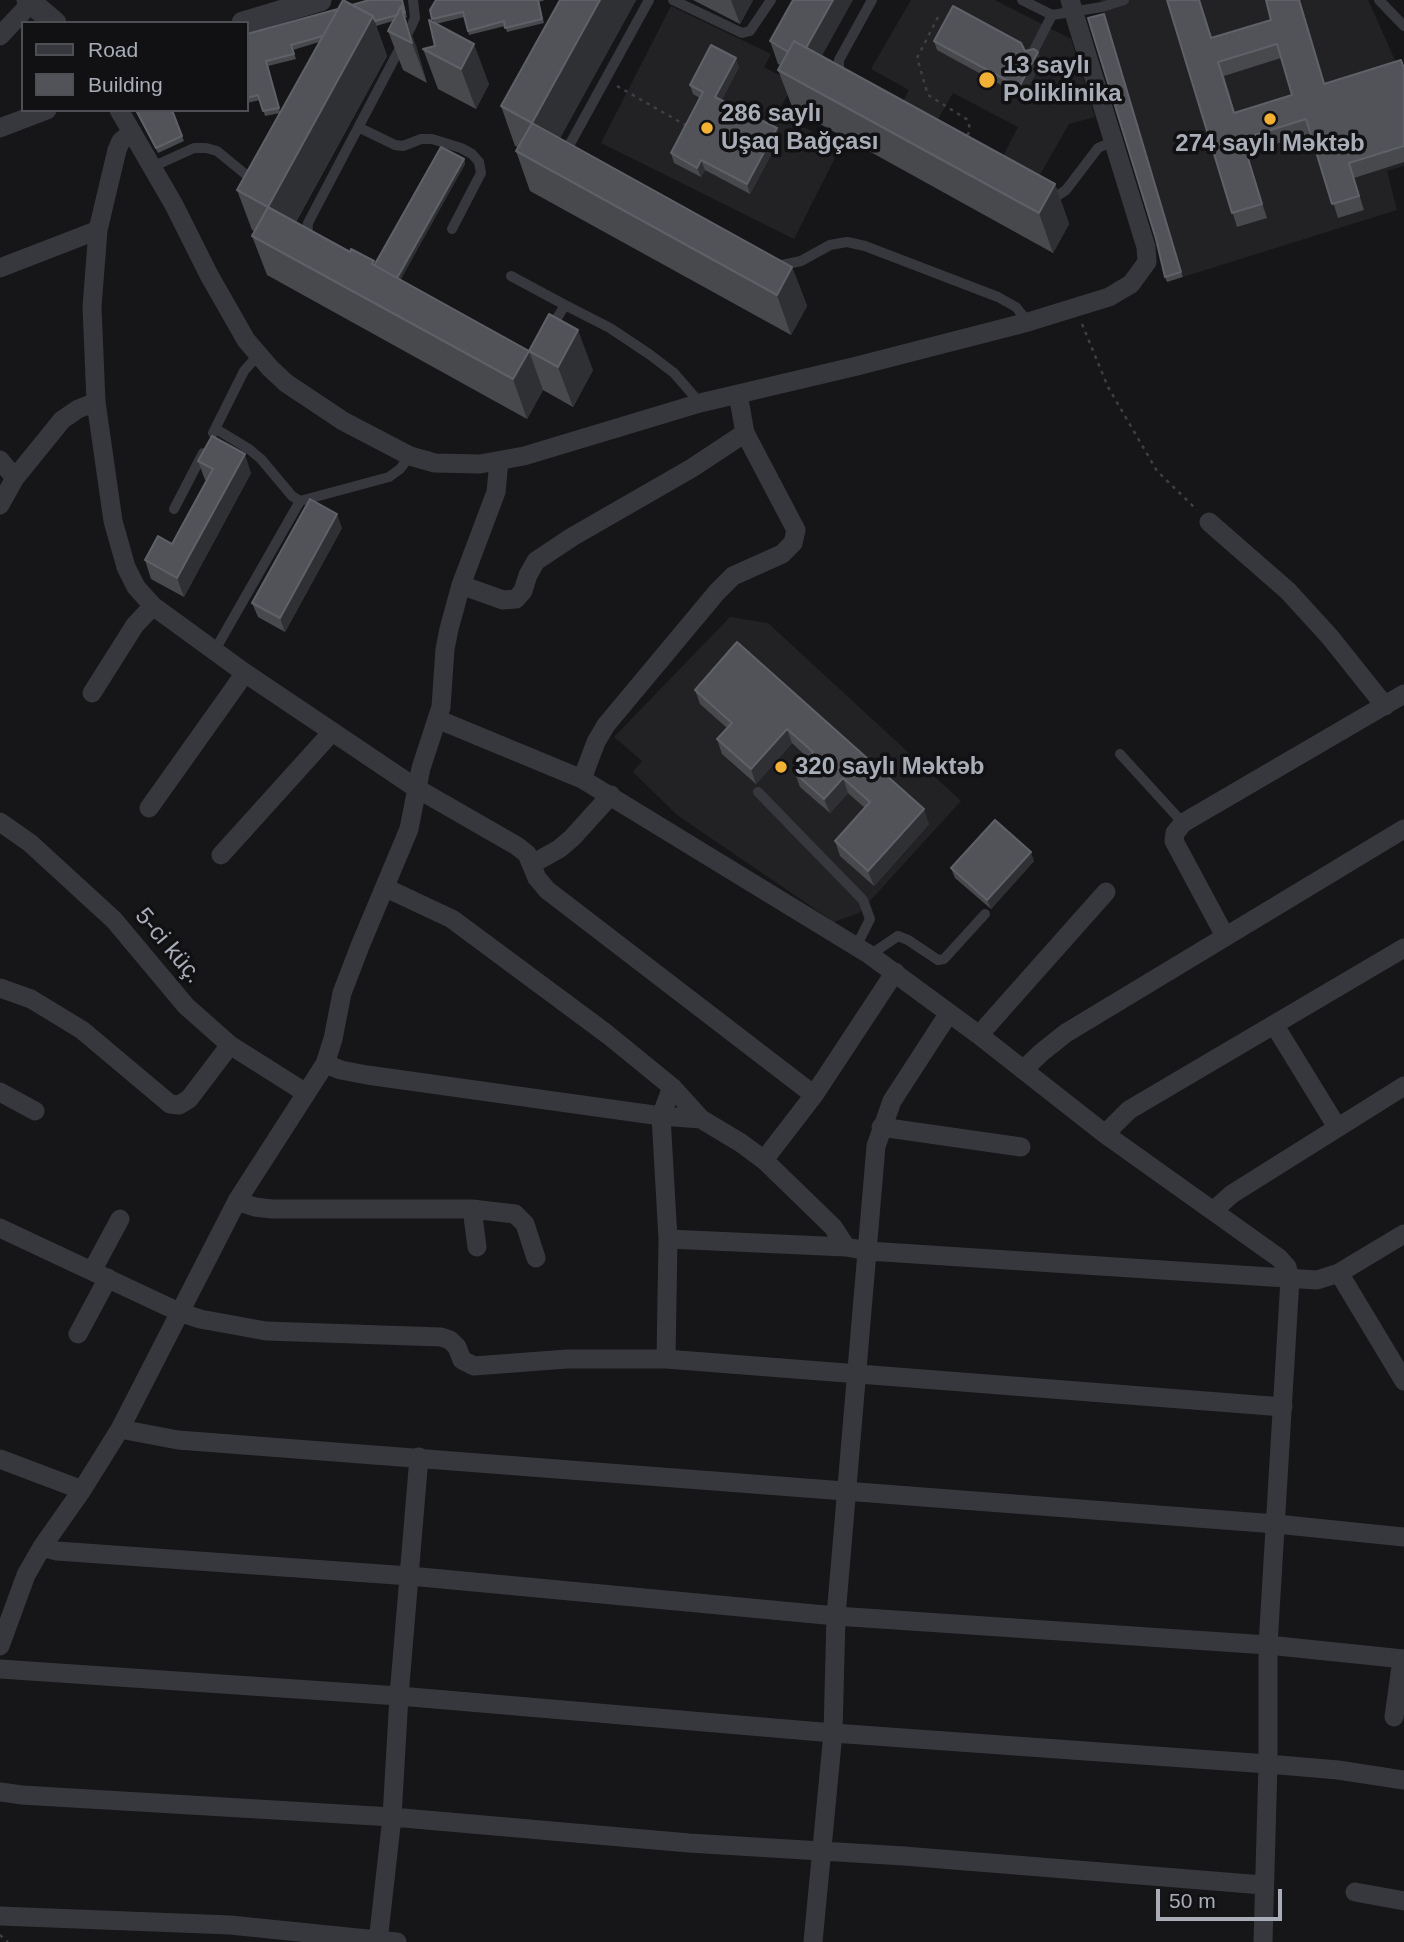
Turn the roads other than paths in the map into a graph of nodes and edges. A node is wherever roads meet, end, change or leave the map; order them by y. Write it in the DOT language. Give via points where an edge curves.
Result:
graph roads {
  1 [pos="320,0"];
  2 [pos="413,0"];
  3 [pos="649,0"];
  4 [pos="673,0"];
  5 [pos="771,0"];
  6 [pos="872,0"];
  7 [pos="1022,0"];
  8 [pos="1124,0"];
  9 [pos="1378,0"];
  10 [pos="29,1"];
  11 [pos="1072,6"];
  12 [pos="254,13"];
  13 [pos="1052,15"];
  14 [pos="53,21"];
  15 [pos="1404,26"];
  16 [pos="0,36"];
  17 [pos="1032,54"];
  18 [pos="848,83"];
  19 [pos="42,112"];
  20 [pos="120,112"];
  21 [pos="0,128"];
  22 [pos="360,128"];
  23 [pos="132,132"];
  24 [pos="1114,141"];
  25 [pos="566,162"];
  26 [pos="152,167"];
  27 [pos="257,183"];
  28 [pos="1035,189"];
  29 [pos="452,229"];
  30 [pos="98,230"];
  31 [pos="312,248"];
  32 [pos="767,262"];
  33 [pos="0,268"];
  34 [pos="511,276"];
  35 [pos="565,305"];
  36 [pos="1028,322"];
  37 [pos="546,337"];
  38 [pos="258,355"];
  39 [pos="738,394"];
  40 [pos="96,402"];
  41 [pos="700,403"];
  42 [pos="216,429"];
  43 [pos="745,433"];
  44 [pos="410,456"];
  45 [pos="0,460"];
  46 [pos="499,461"];
  47 [pos="15,478"];
  48 [pos="300,501"];
  49 [pos="0,505"];
  50 [pos="174,509"];
  51 [pos="1209,522"];
  52 [pos="461,585"];
  53 [pos="153,606"];
  54 [pos="215,650"];
  55 [pos="245,674"];
  56 [pos="92,693"];
  57 [pos="1404,694"];
  58 [pos="1385,706"];
  59 [pos="437,719"];
  60 [pos="332,732"];
  61 [pos="1120,754"];
  62 [pos="582,779"];
  63 [pos="416,788"];
  64 [pos="758,793"];
  65 [pos="611,795"];
  66 [pos="149,808"];
  67 [pos="0,822"];
  68 [pos="1183,823"];
  69 [pos="1404,829"];
  70 [pos="220,855"];
  71 [pos="532,864"];
  72 [pos="386,888"];
  73 [pos="1106,892"];
  74 [pos="985,914"];
  75 [pos="1225,936"];
  76 [pos="1404,948"];
  77 [pos="863,951"];
  78 [pos="895,972"];
  79 [pos="0,988"];
  80 [pos="949,1013"];
  81 [pos="1275,1026"];
  82 [pos="979,1035"];
  83 [pos="230,1045"];
  84 [pos="325,1064"];
  85 [pos="1023,1070"];
  86 [pos="1404,1086"];
  87 [pos="672,1087"];
  88 [pos="0,1092"];
  89 [pos="306,1093"];
  90 [pos="814,1095"];
  91 [pos="35,1111"];
  92 [pos="662,1116"];
  93 [pos="701,1119"];
  94 [pos="881,1127"];
  95 [pos="1337,1127"];
  96 [pos="1105,1134"];
  97 [pos="1021,1147"];
  98 [pos="764,1160"];
  99 [pos="237,1201"];
  100 [pos="472,1209"];
  101 [pos="1213,1210"];
  102 [pos="120,1219"];
  103 [pos="0,1228"];
  104 [pos="1404,1234"];
  105 [pos="668,1239"];
  106 [pos="477,1247"];
  107 [pos="846,1247"];
  108 [pos="868,1251"];
  109 [pos="536,1258"];
  110 [pos="1339,1273"];
  111 [pos="100,1274"];
  112 [pos="1290,1279"];
  113 [pos="179,1312"];
  114 [pos="78,1334"];
  115 [pos="666,1359"];
  116 [pos="857,1374"];
  117 [pos="1404,1381"];
  118 [pos="1283,1407"];
  119 [pos="120,1429"];
  120 [pos="418,1457"];
  121 [pos="0,1459"];
  122 [pos="82,1490"];
  123 [pos="847,1491"];
  124 [pos="1276,1524"];
  125 [pos="1404,1537"];
  126 [pos="42,1547"];
  127 [pos="410,1576"];
  128 [pos="8,1600"];
  129 [pos="836,1616"];
  130 [pos="1268,1645"];
  131 [pos="0,1646"];
  132 [pos="1403,1659"];
  133 [pos="0,1669"];
  134 [pos="399,1696"];
  135 [pos="1394,1717"];
  136 [pos="833,1733"];
  137 [pos="1268,1764"];
  138 [pos="1404,1780"];
  139 [pos="0,1792"];
  140 [pos="392,1817"];
  141 [pos="822,1853"];
  142 [pos="1263,1885"];
  143 [pos="1355,1892"];
  144 [pos="1404,1900"];
  145 [pos="0,1916"];
  146 [pos="384,1941"];
  147 [pos="813,1942"];
  148 [pos="1263,1942"];
  1 -- 12 [label="street"];
  2 -- 22 [label="lane" via="415,18"];
  3 -- 25 [label="lane" via="565,152"];
  4 -- 5 [label="lane" via="742,33 750,31"];
  6 -- 18 [label="lane" via="839,60 839,72"];
  7 -- 13 [label="lane"];
  8 -- 11 [label="lane"];
  9 -- 15 [label="lane"];
  10 -- 14 [label="street"];
  10 -- 16 [label="street"];
  11 -- 13 [label="lane"];
  11 -- 24 [label="street"];
  13 -- 17 [label="lane"];
  19 -- 21 [label="street"];
  20 -- 23 [label="street"];
  22 -- 29 [label="lane" via="395,145 432,139 472,154 481,173"];
  22 -- 31 [label="lane" via="308,223 306,235"];
  23 -- 26 [label="street"];
  23 -- 30 [label="street" via="117,150"];
  24 -- 28 [label="lane" via="1098,148 1057,196"];
  24 -- 36 [label="street" via="1147,262 1131,284 1109,297"];
  26 -- 27 [label="lane" via="194,148 206,148"];
  26 -- 38 [label="street"];
  30 -- 33 [label="street"];
  30 -- 40 [label="street" via="93,307"];
  32 -- 36 [label="lane" via="800,261 830,245 847,242 865,246 998,296"];
  34 -- 35 [label="lane"];
  35 -- 37 [label="lane"];
  35 -- 41 [label="lane" via="649,354 674,373"];
  36 -- 39 [label="street"];
  38 -- 42 [label="lane" via="244,371"];
  38 -- 44 [label="street" via="308,398"];
  39 -- 41 [label="street"];
  39 -- 43 [label="street"];
  40 -- 47 [label="street" via="62,420"];
  40 -- 53 [label="street" via="118,544 136,587"];
  41 -- 46 [label="street"];
  42 -- 48 [label="lane" via="261,459"];
  42 -- 50 [label="lane"];
  43 -- 52 [label="street" via="536,561 516,599 503,600"];
  43 -- 62 [label="street" via="796,530 793,543 782,554 733,576 717,592 606,725"];
  44 -- 46 [label="street" via="435,463"];
  44 -- 48 [label="lane" via="389,477"];
  45 -- 47 [label="street"];
  46 -- 52 [label="street" via="496,492"];
  47 -- 49 [label="street"];
  48 -- 54 [label="lane"];
  51 -- 58 [label="street" via="1288,591"];
  52 -- 59 [label="street" via="445,649"];
  53 -- 54 [label="street"];
  53 -- 56 [label="street" via="135,625"];
  54 -- 55 [label="street"];
  55 -- 60 [label="street"];
  55 -- 66 [label="street"];
  57 -- 58 [label="street"];
  58 -- 68 [label="street"];
  59 -- 62 [label="street"];
  59 -- 63 [label="street"];
  60 -- 63 [label="street"];
  60 -- 70 [label="street"];
  61 -- 68 [label="lane"];
  62 -- 65 [label="street"];
  63 -- 71 [label="street" via="517,846"];
  63 -- 72 [label="street" via="409,828"];
  64 -- 77 [label="lane" via="863,900 870,919"];
  65 -- 71 [label="street" via="572,838"];
  65 -- 77 [label="street"];
  67 -- 83 [label="street, 5-ci küç." via="86,892 186,1006"];
  68 -- 75 [label="street" via="1174,841"];
  69 -- 75 [label="street"];
  71 -- 90 [label="street" via="547,890"];
  72 -- 84 [label="street" via="342,993"];
  72 -- 87 [label="street" via="452,919"];
  73 -- 82 [label="street"];
  74 -- 77 [label="lane" via="938,960 898,936"];
  75 -- 85 [label="street" via="1066,1032"];
  76 -- 81 [label="street"];
  77 -- 78 [label="street"];
  78 -- 80 [label="street"];
  78 -- 90 [label="street"];
  79 -- 83 [label="street" via="31,999 82,1030 170,1104 189,1099"];
  80 -- 82 [label="street"];
  80 -- 94 [label="street" via="892,1101"];
  81 -- 95 [label="street"];
  81 -- 96 [label="street" via="1129,1110"];
  82 -- 85 [label="street"];
  83 -- 89 [label="street, 5-ci küç."];
  84 -- 89 [label="street"];
  84 -- 92 [label="street" via="367,1076"];
  85 -- 96 [label="street"];
  86 -- 95 [label="street"];
  87 -- 92 [label="street"];
  87 -- 93 [label="street"];
  88 -- 91 [label="street"];
  89 -- 99 [label="street"];
  90 -- 98 [label="street"];
  92 -- 93 [label="street"];
  92 -- 105 [label="street"];
  93 -- 98 [label="street"];
  94 -- 97 [label="street"];
  94 -- 108 [label="street"];
  95 -- 101 [label="street"];
  96 -- 101 [label="street"];
  98 -- 107 [label="street" via="832,1227"];
  99 -- 100 [label="street" via="272,1209"];
  99 -- 113 [label="street"];
  100 -- 106 [label="street"];
  100 -- 109 [label="street" via="515,1214 525,1224"];
  101 -- 112 [label="street" via="1279,1258"];
  102 -- 111 [label="street"];
  103 -- 111 [label="street"];
  104 -- 110 [label="street"];
  105 -- 107 [label="street"];
  105 -- 115 [label="street"];
  107 -- 108 [label="street"];
  108 -- 112 [label="street"];
  108 -- 116 [label="street"];
  110 -- 112 [label="street" via="1317,1280"];
  110 -- 117 [label="street"];
  111 -- 113 [label="street"];
  111 -- 114 [label="street"];
  112 -- 118 [label="street"];
  113 -- 115 [label="street" via="266,1331 441,1338 450,1340 462,1360 474,1366 567,1359"];
  113 -- 119 [label="street"];
  115 -- 116 [label="street"];
  116 -- 118 [label="street"];
  116 -- 123 [label="street"];
  118 -- 124 [label="street"];
  119 -- 120 [label="street" via="178,1440"];
  119 -- 122 [label="street"];
  120 -- 123 [label="street"];
  120 -- 127 [label="street"];
  121 -- 122 [label="street"];
  122 -- 126 [label="street"];
  123 -- 124 [label="street"];
  123 -- 129 [label="street"];
  124 -- 125 [label="street"];
  124 -- 130 [label="street"];
  126 -- 127 [label="street"];
  126 -- 128 [label="street"];
  127 -- 129 [label="street"];
  127 -- 134 [label="street"];
  128 -- 131 [label="street"];
  129 -- 130 [label="street"];
  129 -- 136 [label="street"];
  130 -- 132 [label="street"];
  130 -- 137 [label="street"];
  132 -- 135 [label="street"];
  133 -- 134 [label="street"];
  134 -- 136 [label="street"];
  134 -- 140 [label="street"];
  136 -- 137 [label="street"];
  136 -- 141 [label="street"];
  137 -- 138 [label="street"];
  137 -- 142 [label="street"];
  139 -- 140 [label="street"];
  140 -- 141 [label="street"];
  140 -- 146 [label="street"];
  141 -- 142 [label="street"];
  141 -- 147 [label="street"];
  142 -- 148 [label="street"];
  143 -- 144 [label="street"];
  145 -- 146 [label="street" via="230,1925"];
}
